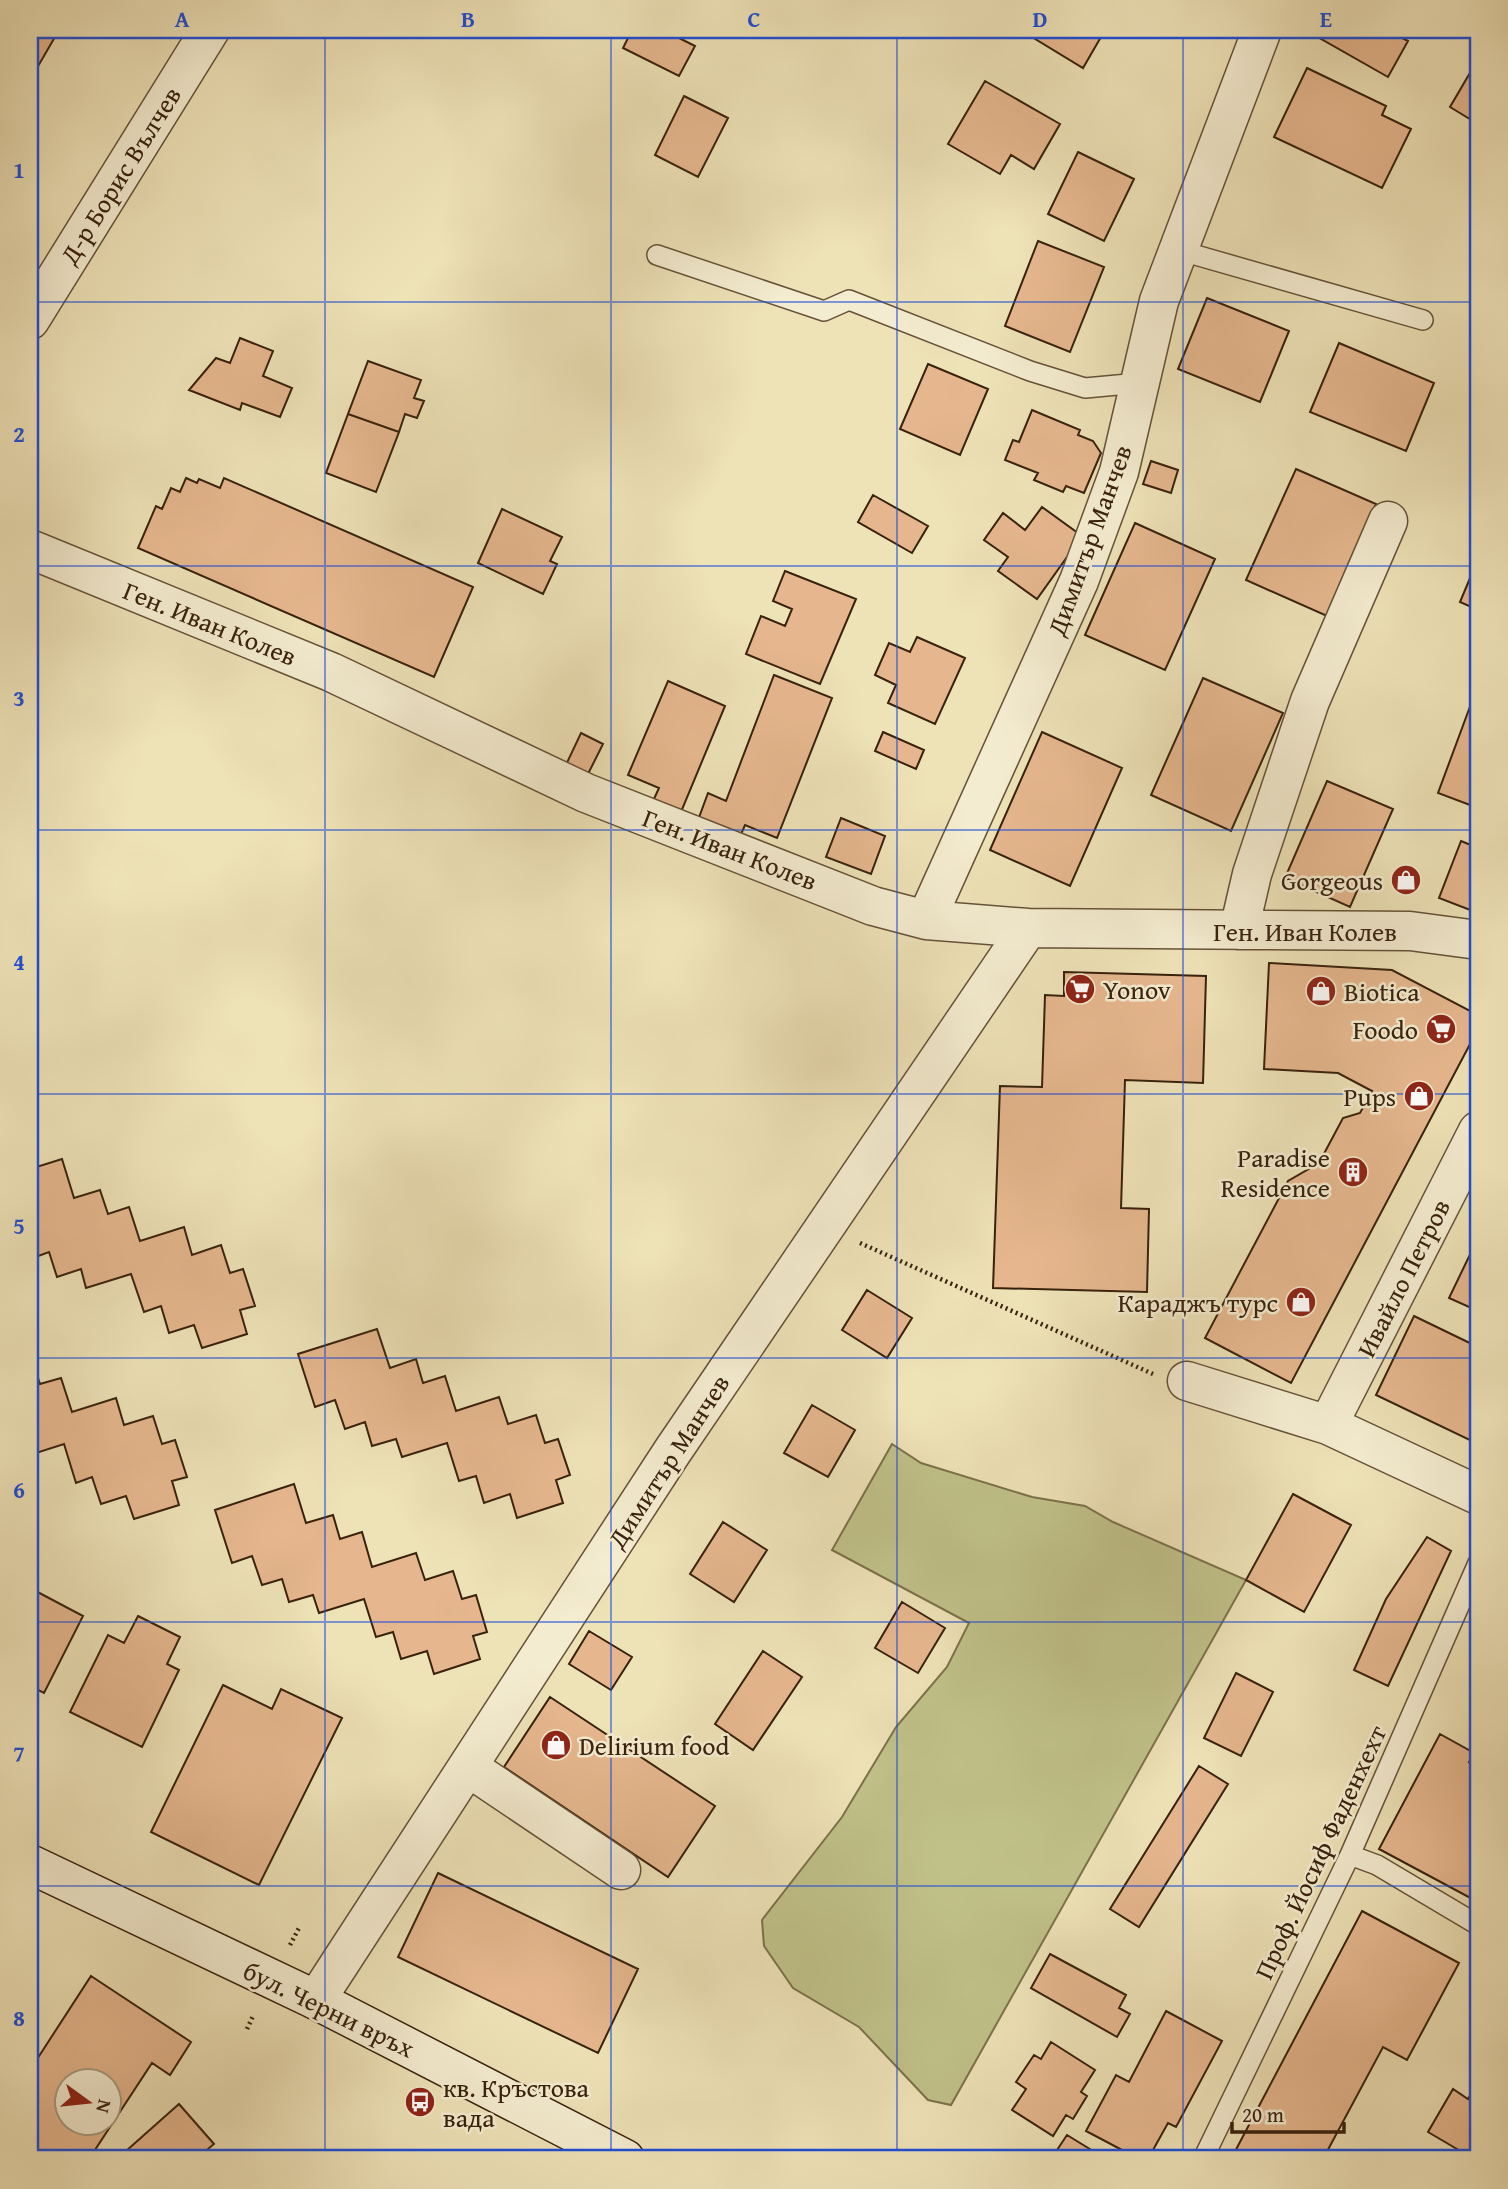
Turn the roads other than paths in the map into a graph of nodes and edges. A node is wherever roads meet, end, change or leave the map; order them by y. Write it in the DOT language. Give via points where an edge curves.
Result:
graph roads {
  1 [pos="210,30"];
  2 [pos="1262,30"];
  3 [pos="1178,250"];
  4 [pos="657,255"];
  5 [pos="30,320"];
  6 [pos="1423,320"];
  7 [pos="1139,383"];
  8 [pos="1388,521"];
  9 [pos="30,549"];
  10 [pos="926,920"];
  11 [pos="1028,928"];
  12 [pos="1239,930"];
  13 [pos="1478,940"];
  14 [pos="1478,1131"];
  15 [pos="1187,1381"];
  16 [pos="1328,1425"];
  17 [pos="1478,1495"];
  18 [pos="1478,1563"];
  19 [pos="468,1767"];
  20 [pos="1350,1855"];
  21 [pos="30,1864"];
  22 [pos="621,1870"];
  23 [pos="1478,1925"];
  24 [pos="316,2000"];
  25 [pos="603,2155"];
  26 [pos="1203,2159"];
  1 -- 5 [label="street, Д-р Борис Вълчев"];
  2 -- 3 [label="street, Димитър Манчев"];
  3 -- 6 [label="lane"];
  3 -- 7 [label="street, Димитър Манчев"];
  4 -- 7 [label="lane" via="824,311 849,300 1085,388"];
  7 -- 10 [label="street, Димитър Манчев" via="1119,472 1079,581"];
  8 -- 12 [label="street" via="1310,701 1252,874"];
  9 -- 10 [label="street, Ген. Иван Колев" via="331,672 586,793 873,906"];
  10 -- 11 [label="street, Ген. Иван Колев"];
  11 -- 12 [label="street, Ген. Иван Колев"];
  11 -- 19 [label="street, Димитър Манчев" via="672,1452"];
  12 -- 13 [label="street, Ген. Иван Колев" via="1410,931"];
  14 -- 16 [label="street, Ивайло Петров"];
  15 -- 16 [label="street"];
  16 -- 17 [label="street"];
  18 -- 20 [label="lane, Проф. Йосиф Фаденхехт"];
  19 -- 22 [label="street"];
  19 -- 24 [label="street, Димитър Манчев"];
  20 -- 23 [label="lane" via="1377,1865"];
  20 -- 26 [label="lane, Проф. Йосиф Фаденхехт"];
  21 -- 24 [label="street, бул. Черни връх"];
  24 -- 25 [label="street, бул. Черни връх"];
}
